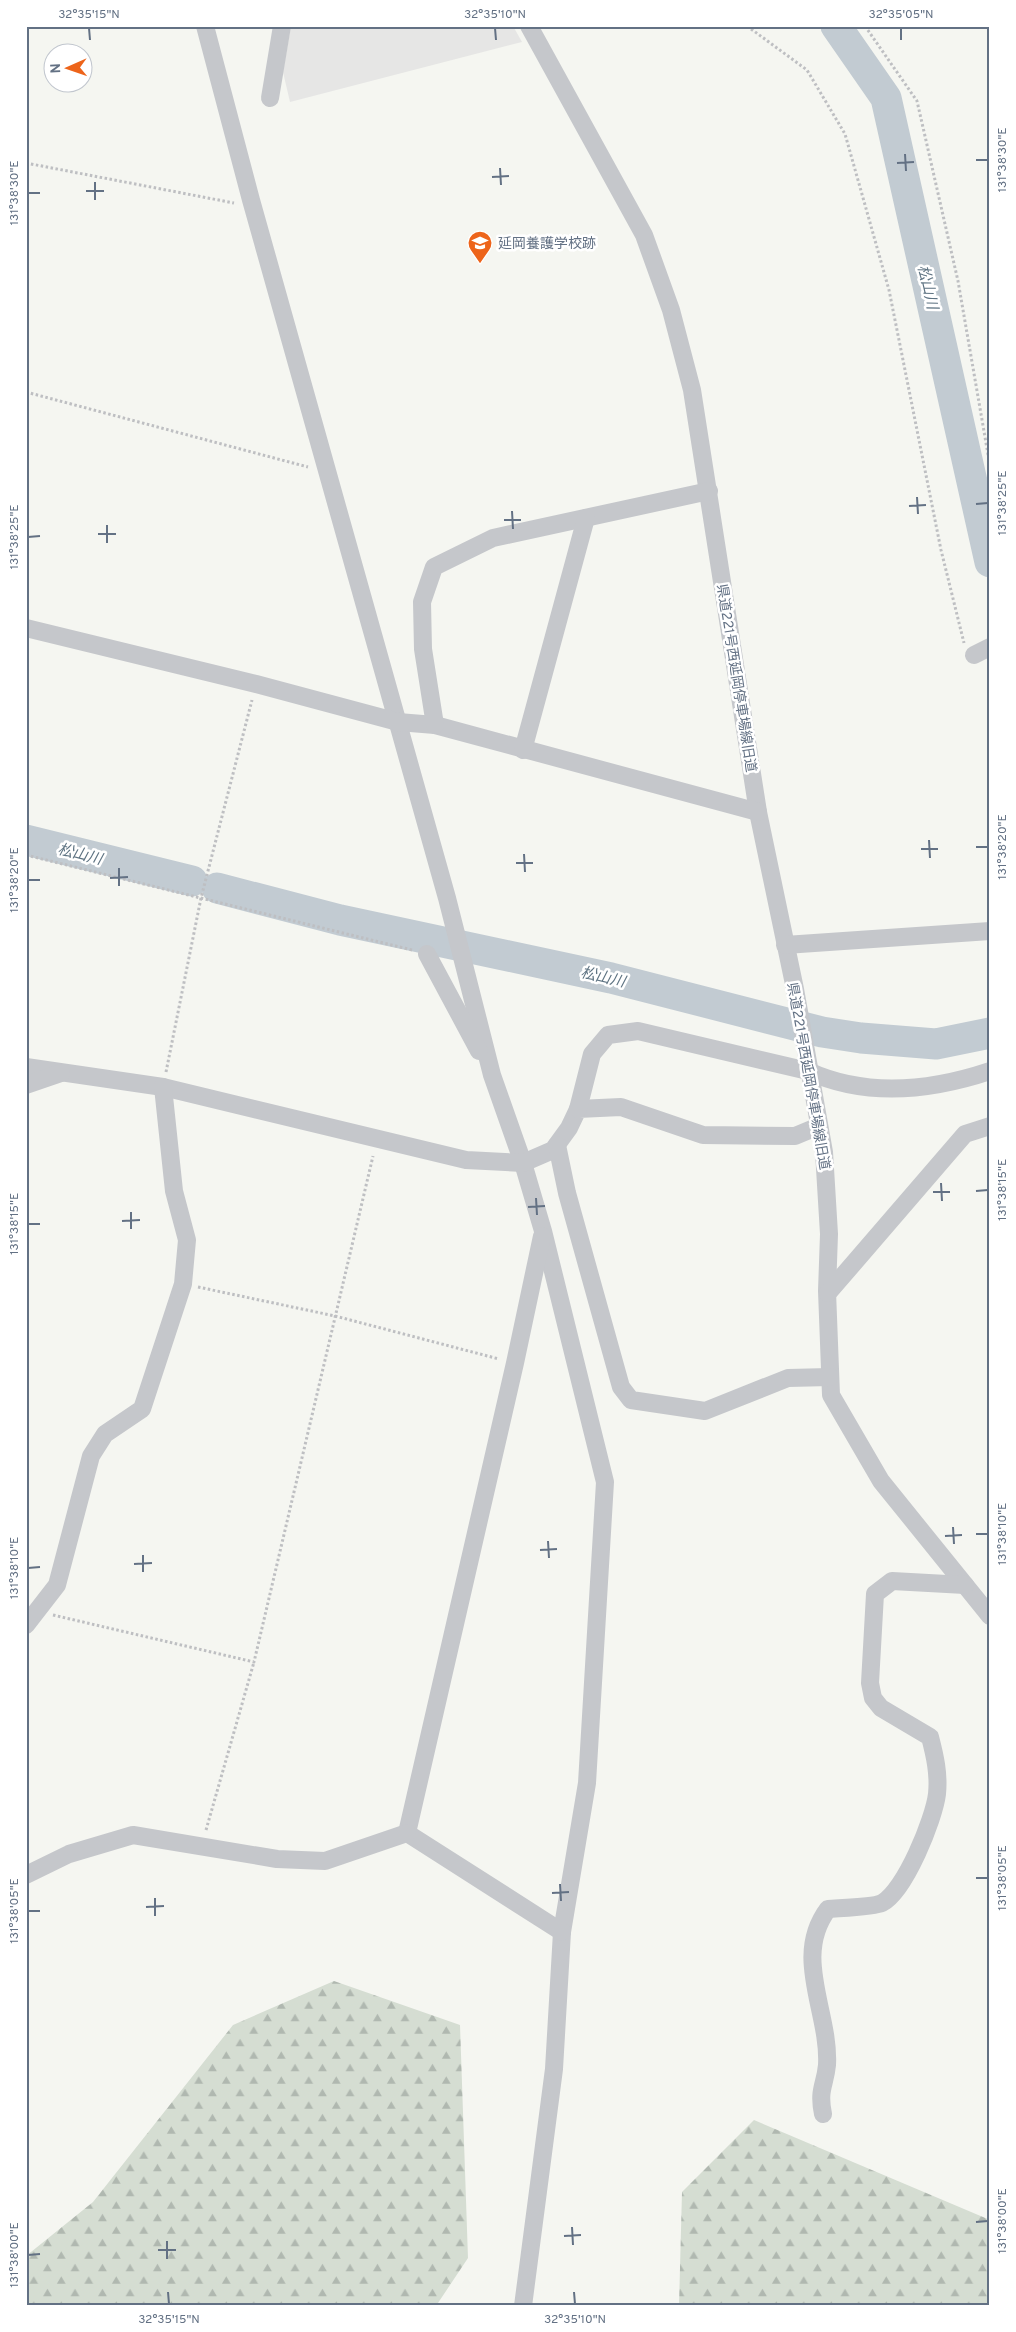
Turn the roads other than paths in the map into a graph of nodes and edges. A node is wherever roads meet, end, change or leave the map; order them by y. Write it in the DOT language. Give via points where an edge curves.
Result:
graph roads {
  1 [pos="206,26"];
  2 [pos="282,26"];
  3 [pos="529,26"];
  4 [pos="270,98"];
  5 [pos="709,491"];
  6 [pos="586,518"];
  7 [pos="26,628"];
  8 [pos="990,647"];
  9 [pos="974,655"];
  10 [pos="398,722"];
  11 [pos="435,725"];
  12 [pos="523,750"];
  13 [pos="758,812"];
  14 [pos="990,931"];
  15 [pos="785,946"];
  16 [pos="427,954"];
  17 [pos="26,1067"];
  18 [pos="808,1071"];
  19 [pos="990,1071"];
  20 [pos="64,1072"];
  21 [pos="492,1075"];
  22 [pos="26,1086"];
  23 [pos="163,1087"];
  24 [pos="578,1109"];
  25 [pos="819,1126"];
  26 [pos="990,1126"];
  27 [pos="557,1145"];
  28 [pos="523,1163"];
  29 [pos="543,1232"];
  30 [pos="828,1293"];
  31 [pos="830,1377"];
  32 [pos="964,1585"];
  33 [pos="990,1616"];
  34 [pos="31,1618"];
  35 [pos="407,1833"];
  36 [pos="26,1875"];
  37 [pos="562,1932"];
  38 [pos="824,2114"];
  39 [pos="524,2306"];
  1 -- 10 [label="street" via="253,207"];
  2 -- 4 [label="street"];
  3 -- 5 [label="street, 県道221号西延岡停車場線旧道" via="644,235 671,310 692,390"];
  5 -- 6 [label="street"];
  5 -- 13 [label="street, 県道221号西延岡停車場線旧道"];
  6 -- 11 [label="street" via="493,538 434,567 422,602 423,649"];
  6 -- 12 [label="street"];
  7 -- 10 [label="street"];
  8 -- 9 [label="street"];
  10 -- 11 [label="street"];
  10 -- 21 [label="street"];
  11 -- 12 [label="street"];
  12 -- 13 [label="street"];
  13 -- 15 [label="street, 県道221号西延岡停車場線旧道"];
  14 -- 15 [label="street"];
  15 -- 18 [label="street, 県道221号西延岡停車場線旧道"];
  16 -- 21 [label="street"];
  17 -- 20 [label="street"];
  18 -- 19 [label="street" via="832,1082 903,1090 960,1081"];
  18 -- 24 [label="street" via="638,1031 608,1035 592,1054"];
  18 -- 25 [label="street, 県道221号西延岡停車場線旧道"];
  20 -- 22 [label="street"];
  20 -- 23 [label="street"];
  21 -- 28 [label="street"];
  23 -- 28 [label="street" via="466,1160"];
  23 -- 34 [label="street" via="174,1191 187,1240 183,1284 142,1408 105,1434 91,1456 57,1585"];
  24 -- 25 [label="street" via="621,1107 702,1135 795,1136"];
  24 -- 27 [label="street"];
  25 -- 30 [label="street, 県道221号西延岡停車場線旧道" via="824,1152 828,1224"];
  26 -- 30 [label="street" via="965,1134"];
  27 -- 28 [label="street" via="553,1150"];
  27 -- 31 [label="street" via="567,1193 621,1387 631,1400 705,1411 788,1378"];
  28 -- 29 [label="street"];
  29 -- 35 [label="street"];
  29 -- 37 [label="street" via="605,1482 587,1783"];
  30 -- 31 [label="street, 県道221号西延岡停車場線旧道"];
  31 -- 32 [label="street, 県道221号西延岡停車場線旧道" via="831,1395 881,1481"];
  32 -- 33 [label="street, 県道221号西延岡停車場線旧道"];
  32 -- 38 [label="street" via="892,1580 875,1594 870,1683 873,1698 881,1708 930,1737 937,1763 936,1795 915,1858 895,1892 881,1903 828,1909 820,1920 811,1953 812,1978 825,2028 827,2066 820,2097"];
  35 -- 36 [label="street" via="325,1861 278,1859 133,1835 69,1854"];
  35 -- 37 [label="street"];
  37 -- 39 [label="street" via="554,2069"];
}
